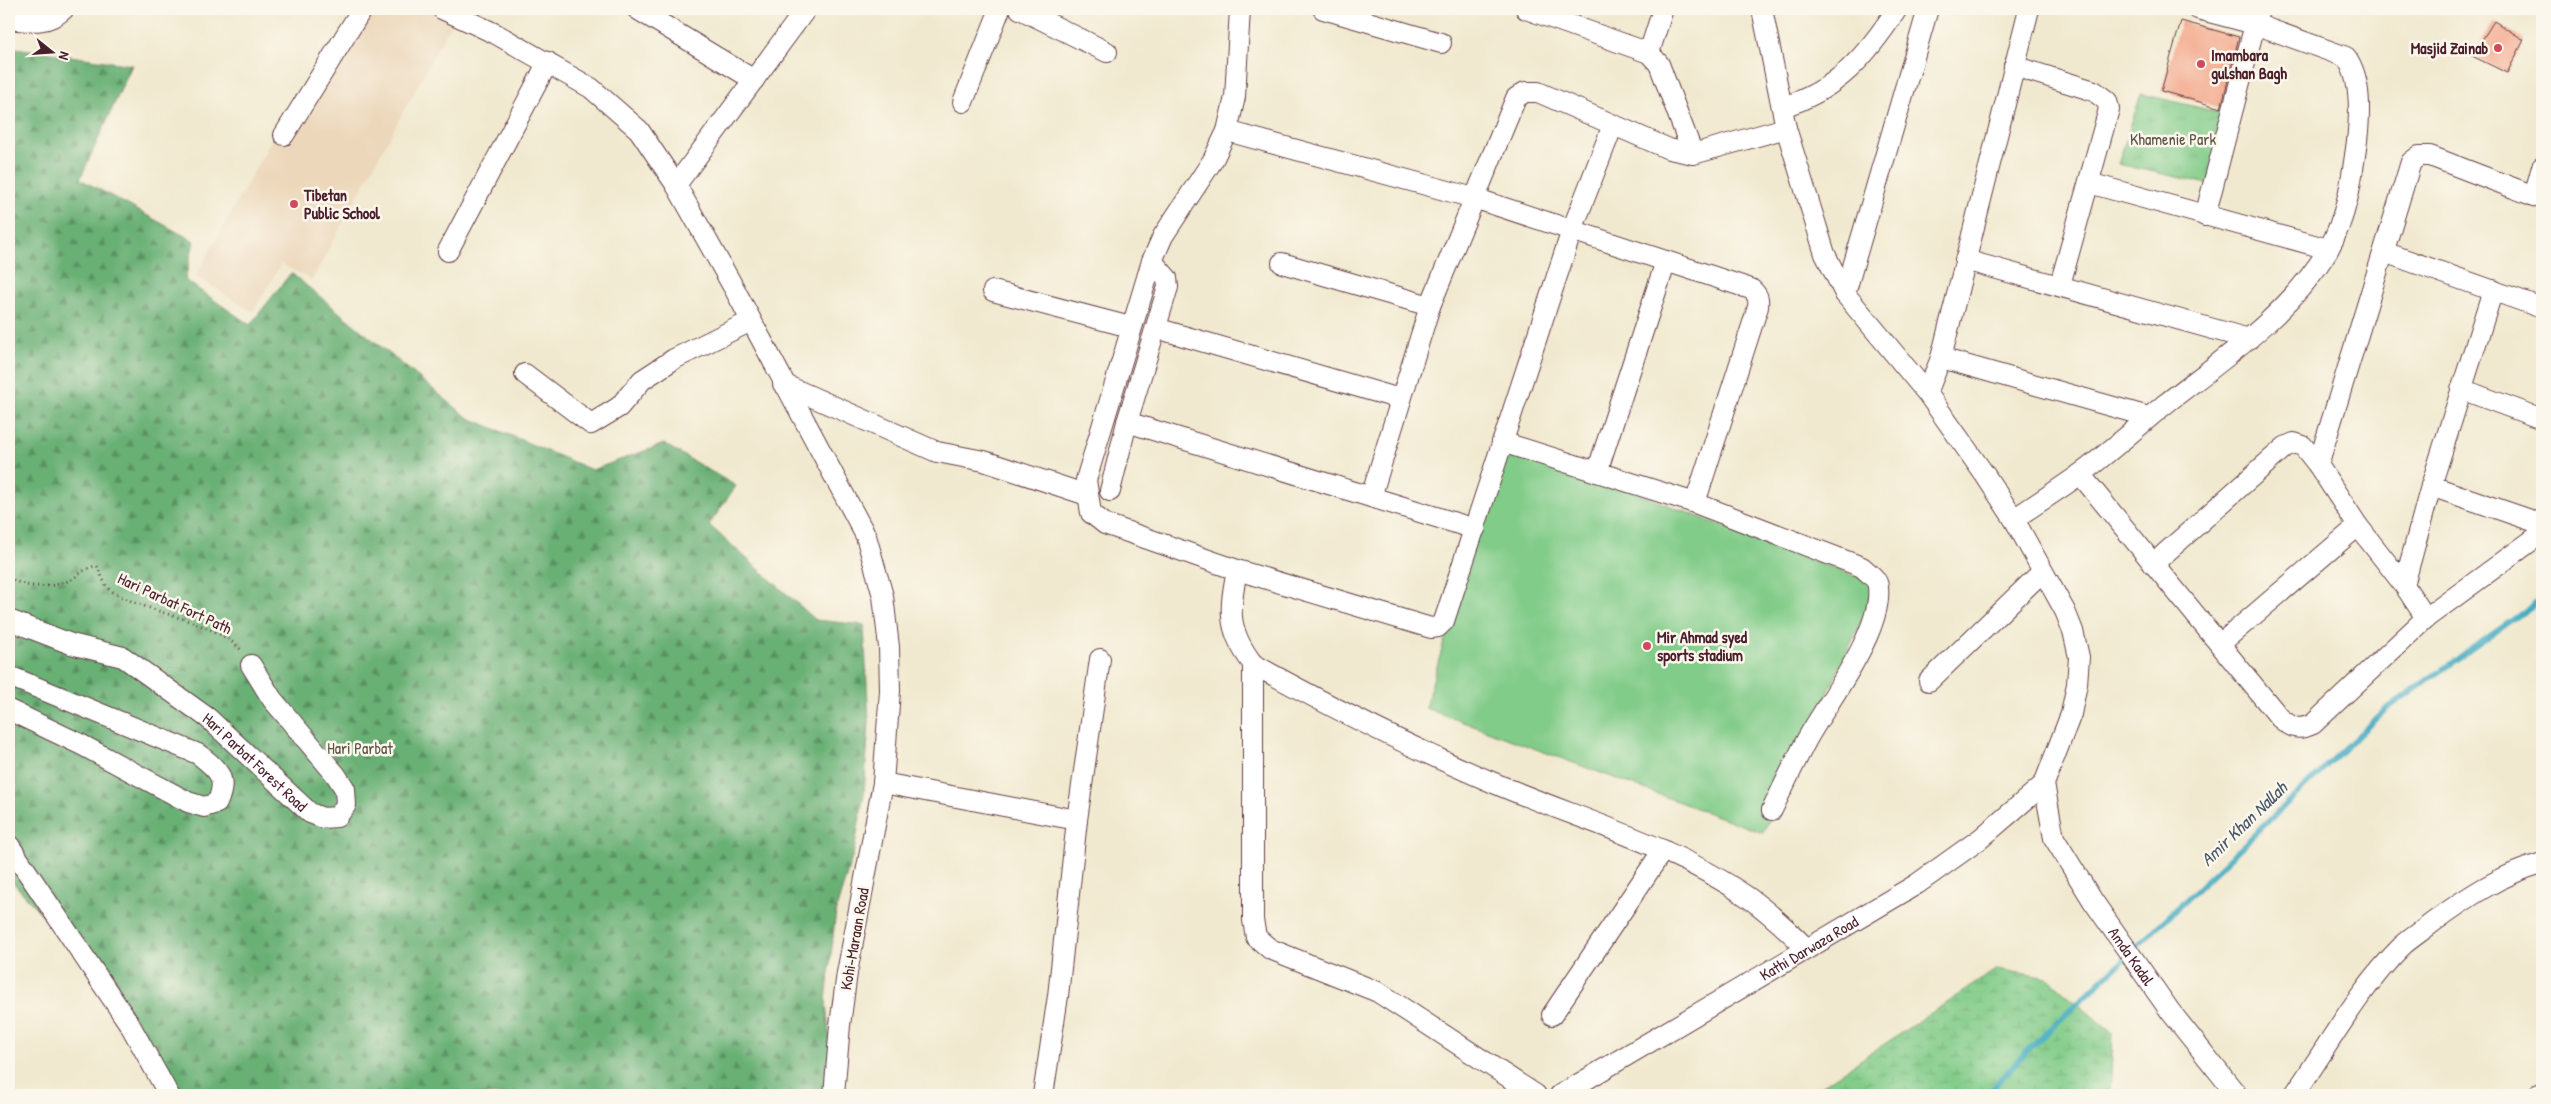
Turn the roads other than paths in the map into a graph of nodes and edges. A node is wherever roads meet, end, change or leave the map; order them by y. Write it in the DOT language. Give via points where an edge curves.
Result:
graph roads {
  1 [pos="64,9"];
  2 [pos="362,9"];
  3 [pos="442,9"];
  4 [pos="637,9"];
  5 [pos="806,9"];
  6 [pos="1000,9"];
  7 [pos="1020,9"];
  8 [pos="1240,9"];
  9 [pos="1323,9"];
  10 [pos="1526,9"];
  11 [pos="1663,9"];
  12 [pos="1762,9"];
  13 [pos="1897,9"];
  14 [pos="1928,9"];
  15 [pos="2028,9"];
  16 [pos="2198,9"];
  17 [pos="1551,13"];
  18 [pos="661,15"];
  19 [pos="2257,16"];
  20 [pos="9,19"];
  21 [pos="1441,43"];
  22 [pos="1107,52"];
  23 [pos="1649,53"];
  24 [pos="548,62"];
  25 [pos="2014,66"];
  26 [pos="754,80"];
  27 [pos="963,102"];
  28 [pos="1782,107"];
  29 [pos="1612,125"];
  30 [pos="1786,128"];
  31 [pos="1227,131"];
  32 [pos="284,135"];
  33 [pos="1693,154"];
  34 [pos="2542,167"];
  35 [pos="2089,183"];
  36 [pos="676,185"];
  37 [pos="2538,197"];
  38 [pos="1474,198"];
  39 [pos="2205,216"];
  40 [pos="1572,230"];
  41 [pos="2328,249"];
  42 [pos="448,251"];
  43 [pos="2384,252"];
  44 [pos="1965,260"];
  45 [pos="1152,261"];
  46 [pos="1666,261"];
  47 [pos="1282,263"];
  48 [pos="2060,285"];
  49 [pos="2493,290"];
  50 [pos="993,291"];
  51 [pos="1845,294"];
  52 [pos="1430,306"];
  53 [pos="2542,308"];
  54 [pos="751,320"];
  55 [pos="1130,326"];
  56 [pos="1156,328"];
  57 [pos="2249,339"];
  58 [pos="1941,358"];
  59 [pos="526,374"];
  60 [pos="783,384"];
  61 [pos="2461,389"];
  62 [pos="1927,393"];
  63 [pos="1400,399"];
  64 [pos="2149,417"];
  65 [pos="2542,419"];
  66 [pos="1126,422"];
  67 [pos="1502,442"];
  68 [pos="2318,465"];
  69 [pos="1597,472"];
  70 [pos="2080,474"];
  71 [pos="2431,486"];
  72 [pos="1110,491"];
  73 [pos="1087,494"];
  74 [pos="1370,497"];
  75 [pos="1696,503"];
  76 [pos="2014,519"];
  77 [pos="2542,524"];
  78 [pos="2358,526"];
  79 [pos="1475,530"];
  80 [pos="2542,533"];
  81 [pos="2154,564"];
  82 [pos="1237,570"];
  83 [pos="2042,572"];
  84 [pos="2404,585"];
  85 [pos="2426,618"];
  86 [pos="9,620"];
  87 [pos="2220,644"];
  88 [pos="1100,659"];
  89 [pos="1253,664"];
  90 [pos="251,665"];
  91 [pos="9,676"];
  92 [pos="1929,681"];
  93 [pos="9,710"];
  94 [pos="883,783"];
  95 [pos="2044,784"];
  96 [pos="1772,810"];
  97 [pos="1077,820"];
  98 [pos="9,844"];
  99 [pos="1663,850"];
  100 [pos="2542,863"];
  101 [pos="1806,948"];
  102 [pos="1552,1015"];
  103 [pos="2542,1093"];
  104 [pos="169,1095"];
  105 [pos="834,1095"];
  106 [pos="1043,1095"];
  107 [pos="1536,1095"];
  108 [pos="1560,1095"];
  109 [pos="2237,1095"];
  110 [pos="2294,1095"];
  111 [pos="2537,1095"];
  1 -- 20 [label="street" via="49,20 40,22"];
  2 -- 32 [label="street"];
  3 -- 24 [label="street, Kohi-Maraan Road"];
  4 -- 18 [label="street"];
  5 -- 26 [label="street"];
  6 -- 27 [label="street"];
  7 -- 22 [label="street"];
  8 -- 31 [label="street" via="1235,97"];
  9 -- 21 [label="street"];
  10 -- 17 [label="street"];
  11 -- 23 [label="street"];
  12 -- 28 [label="street"];
  13 -- 28 [label="street" via="1876,41 1830,87 1806,100"];
  14 -- 51 [label="street"];
  15 -- 25 [label="street"];
  16 -- 19 [label="street"];
  17 -- 23 [label="street"];
  18 -- 26 [label="street"];
  19 -- 39 [label="street"];
  19 -- 41 [label="street" via="2346,57 2354,68 2358,88 2358,134 2352,178 2343,215"];
  23 -- 33 [label="street" via="1659,64"];
  24 -- 36 [label="street, Kohi-Maraan Road" via="591,88 639,130"];
  24 -- 42 [label="street"];
  25 -- 35 [label="street" via="2094,91 2107,101 2109,109"];
  25 -- 44 [label="street"];
  26 -- 36 [label="street"];
  28 -- 30 [label="street"];
  29 -- 33 [label="street" via="1669,149"];
  29 -- 38 [label="street" via="1552,97 1525,92 1516,98"];
  29 -- 40 [label="street"];
  30 -- 33 [label="street"];
  30 -- 51 [label="street" via="1825,254"];
  31 -- 38 [label="street"];
  31 -- 45 [label="street" via="1213,160 1163,236"];
  34 -- 37 [label="street"];
  35 -- 39 [label="street"];
  35 -- 48 [label="street"];
  36 -- 54 [label="street, Kohi-Maraan Road"];
  37 -- 43 [label="street" via="2430,156 2419,156 2411,162"];
  38 -- 40 [label="street"];
  38 -- 52 [label="street"];
  39 -- 41 [label="street"];
  40 -- 46 [label="street"];
  40 -- 67 [label="street"];
  41 -- 57 [label="street" via="2303,287"];
  43 -- 49 [label="street"];
  43 -- 68 [label="street"];
  44 -- 48 [label="street"];
  44 -- 58 [label="street"];
  45 -- 55 [label="street"];
  45 -- 56 [label="street" via="1168,282"];
  46 -- 69 [label="street"];
  46 -- 75 [label="street" via="1751,289 1759,300"];
  47 -- 52 [label="street"];
  48 -- 57 [label="street"];
  49 -- 53 [label="street"];
  49 -- 61 [label="street"];
  50 -- 55 [label="street"];
  51 -- 62 [label="street"];
  52 -- 63 [label="street"];
  54 -- 59 [label="street" via="674,359 642,380 619,407 591,424"];
  54 -- 60 [label="street, Kohi-Maraan Road"];
  55 -- 73 [label="street" via="1086,480"];
  56 -- 63 [label="street"];
  56 -- 66 [label="street"];
  57 -- 64 [label="street"];
  58 -- 62 [label="street"];
  58 -- 64 [label="street"];
  60 -- 73 [label="street" via="938,452 984,461"];
  60 -- 94 [label="street, Kohi-Maraan Road" via="866,536 883,596 890,691"];
  61 -- 65 [label="street"];
  61 -- 71 [label="street"];
  62 -- 76 [label="street"];
  63 -- 74 [label="street"];
  64 -- 70 [label="street"];
  66 -- 72 [label="street"];
  66 -- 74 [label="street"];
  67 -- 69 [label="street"];
  67 -- 79 [label="street"];
  68 -- 78 [label="street"];
  68 -- 81 [label="street" via="2303,446 2294,443 2285,447"];
  69 -- 75 [label="street"];
  70 -- 76 [label="street"];
  70 -- 81 [label="street"];
  71 -- 77 [label="street"];
  71 -- 84 [label="street"];
  73 -- 82 [label="street" via="1091,513 1105,524"];
  74 -- 79 [label="street"];
  75 -- 96 [label="street" via="1862,568 1878,585 1878,606 1865,639 1806,740"];
  76 -- 83 [label="street"];
  78 -- 84 [label="street"];
  78 -- 87 [label="street"];
  79 -- 82 [label="street" via="1444,621 1438,627 1430,628"];
  80 -- 85 [label="street"];
  81 -- 87 [label="street"];
  82 -- 89 [label="street" via="1231,599 1232,622 1239,646"];
  83 -- 92 [label="street"];
  83 -- 95 [label="street" via="2065,611 2079,657 2071,714"];
  84 -- 85 [label="street"];
  85 -- 87 [label="street" via="2313,724 2303,728 2292,728 2280,718"];
  86 -- 90 [label="street, Hari Parbat Forest Road" via="71,644 123,657 208,718 310,813 323,818 337,817 346,805 344,789 272,699"];
  88 -- 97 [label="street"];
  89 -- 99 [label="street" via="1398,740 1468,772"];
  89 -- 107 [label="street" via="1253,920 1256,937 1270,949 1378,992"];
  91 -- 93 [label="street, Hari Parbat Forest Road" via="198,754 220,776 223,789 217,803 204,807 188,802"];
  94 -- 97 [label="street"];
  94 -- 105 [label="street, Kohi-Maraan Road" via="847,973"];
  95 -- 101 [label="street, Kathi Darwaza Road" via="1980,839 1917,884"];
  95 -- 109 [label="street, Amda Kadal" via="2054,838 2093,901 2170,1011"];
  97 -- 106 [label="street" via="1058,996"];
  98 -- 104 [label="street" via="130,1025"];
  99 -- 101 [label="street" via="1697,866 1748,898 1778,920"];
  99 -- 102 [label="street"];
  100 -- 110 [label="street" via="2490,883 2402,946 2368,988"];
  101 -- 108 [label="street, Kathi Darwaza Road"];
  103 -- 111 [label="street"];
}
